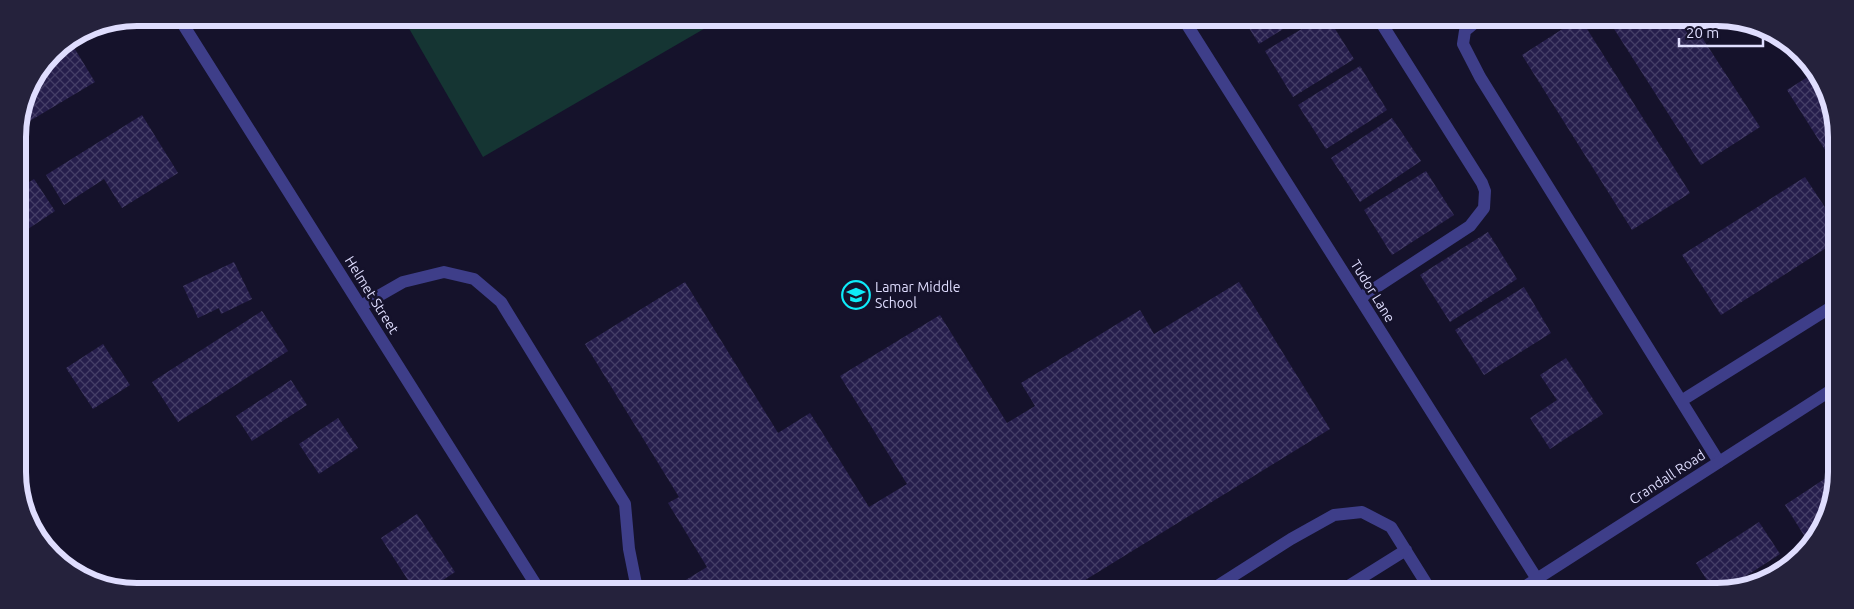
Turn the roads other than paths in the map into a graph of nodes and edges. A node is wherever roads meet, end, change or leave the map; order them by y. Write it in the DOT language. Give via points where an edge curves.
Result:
graph roads {
  1 [pos="184,26"];
  2 [pos="1188,26"];
  3 [pos="1383,26"];
  4 [pos="1471,26"];
  5 [pos="1360,298"];
  6 [pos="361,306"];
  7 [pos="1828,309"];
  8 [pos="1828,392"];
  9 [pos="1681,401"];
  10 [pos="1719,462"];
  11 [pos="1406,550"];
  12 [pos="1537,579"];
  13 [pos="535,583"];
  14 [pos="635,583"];
  15 [pos="1221,583"];
  16 [pos="1353,583"];
  17 [pos="1427,583"];
  18 [pos="1531,583"];
  1 -- 6 [label="street, Helmet Street"];
  2 -- 5 [label="street, Tudor Lane"];
  3 -- 5 [label="street" via="1482,183 1486,199 1484,208 1470,226"];
  4 -- 9 [label="street" via="1465,31 1463,44 1485,86"];
  5 -- 12 [label="street, Tudor Lane"];
  6 -- 13 [label="street, Helmet Street"];
  6 -- 14 [label="street" via="403,282 444,272 474,279 501,302 625,504"];
  7 -- 9 [label="street"];
  8 -- 10 [label="street, Crandall Road"];
  9 -- 10 [label="street"];
  10 -- 12 [label="street, Crandall Road"];
  11 -- 15 [label="street" via="1391,526 1362,512 1334,515"];
  11 -- 16 [label="street"];
  11 -- 17 [label="street"];
  12 -- 18 [label="street, Crandall Road"];
}
